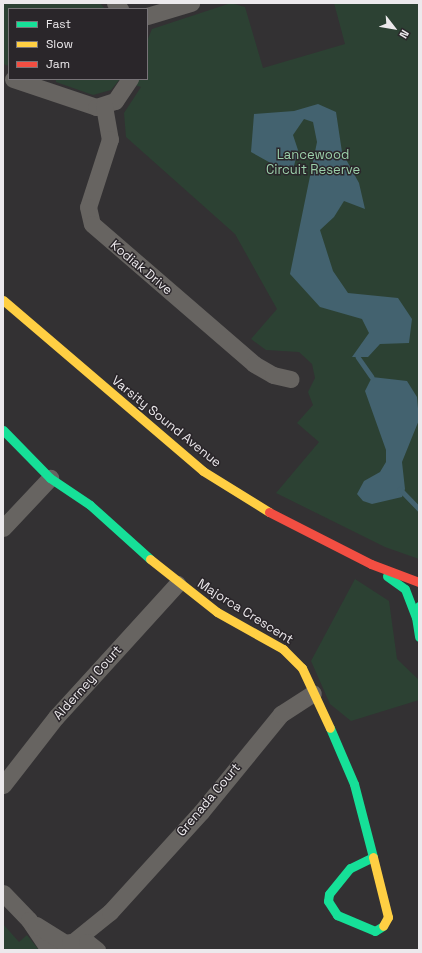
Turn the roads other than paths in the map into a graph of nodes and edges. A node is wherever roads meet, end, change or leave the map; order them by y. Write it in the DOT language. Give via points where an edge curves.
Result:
graph roads {
  1 [pos="191,3"];
  2 [pos="148,16"];
  3 [pos="16,80"];
  4 [pos="129,80"];
  5 [pos="104,106"];
  6 [pos="3,300"];
  7 [pos="291,379"];
  8 [pos="3,430"];
  9 [pos="50,478"];
  10 [pos="3,528"];
  11 [pos="371,564"];
  12 [pos="419,582"];
  13 [pos="177,584"];
  14 [pos="419,606"];
  15 [pos="416,617"];
  16 [pos="419,637"];
  17 [pos="313,693"];
  18 [pos="3,785"];
  19 [pos="373,857"];
  20 [pos="3,893"];
  21 [pos="110,912"];
  22 [pos="29,920"];
  23 [pos="67,945"];
  24 [pos="49,950"];
  25 [pos="98,950"];
  1 -- 2 [label="street"];
  3 -- 5 [label="street" via="87,105"];
  4 -- 5 [label="street" via="120,97"];
  5 -- 7 [label="street, Kodiak Drive" via="110,140 88,207 92,224 254,364 273,375"];
  6 -- 11 [label="street, Varsity Sound Avenue" via="203,471 263,509"];
  8 -- 9 [label="street, Majorca Crescent"];
  9 -- 10 [label="street"];
  9 -- 13 [label="street, Majorca Crescent" via="90,505"];
  11 -- 12 [label="street, Varsity Sound Avenue"];
  11 -- 15 [label="street, Varsity Sound Avenue" via="405,590"];
  13 -- 17 [label="street, Majorca Crescent" via="293,657"];
  13 -- 18 [label="street, Alderney Court" via="56,717"];
  14 -- 15 [label="street"];
  15 -- 16 [label="street"];
  17 -- 19 [label="street, Majorca Crescent" via="328,720 335,746 354,784"];
  17 -- 21 [label="street, Grenada Court" via="281,714 201,812"];
  19 -- 19 [label="street, Majorca Crescent" via="388,917 383,927 375,931 337,915 328,901 329,894 350,868"];
  20 -- 22 [label="street"];
  21 -- 23 [label="street, Grenada Court"];
  21 -- 25 [label="street, Grenada Court"];
  22 -- 23 [label="street"];
  22 -- 24 [label="street"];
  23 -- 25 [label="street" via="87,942"];
}
